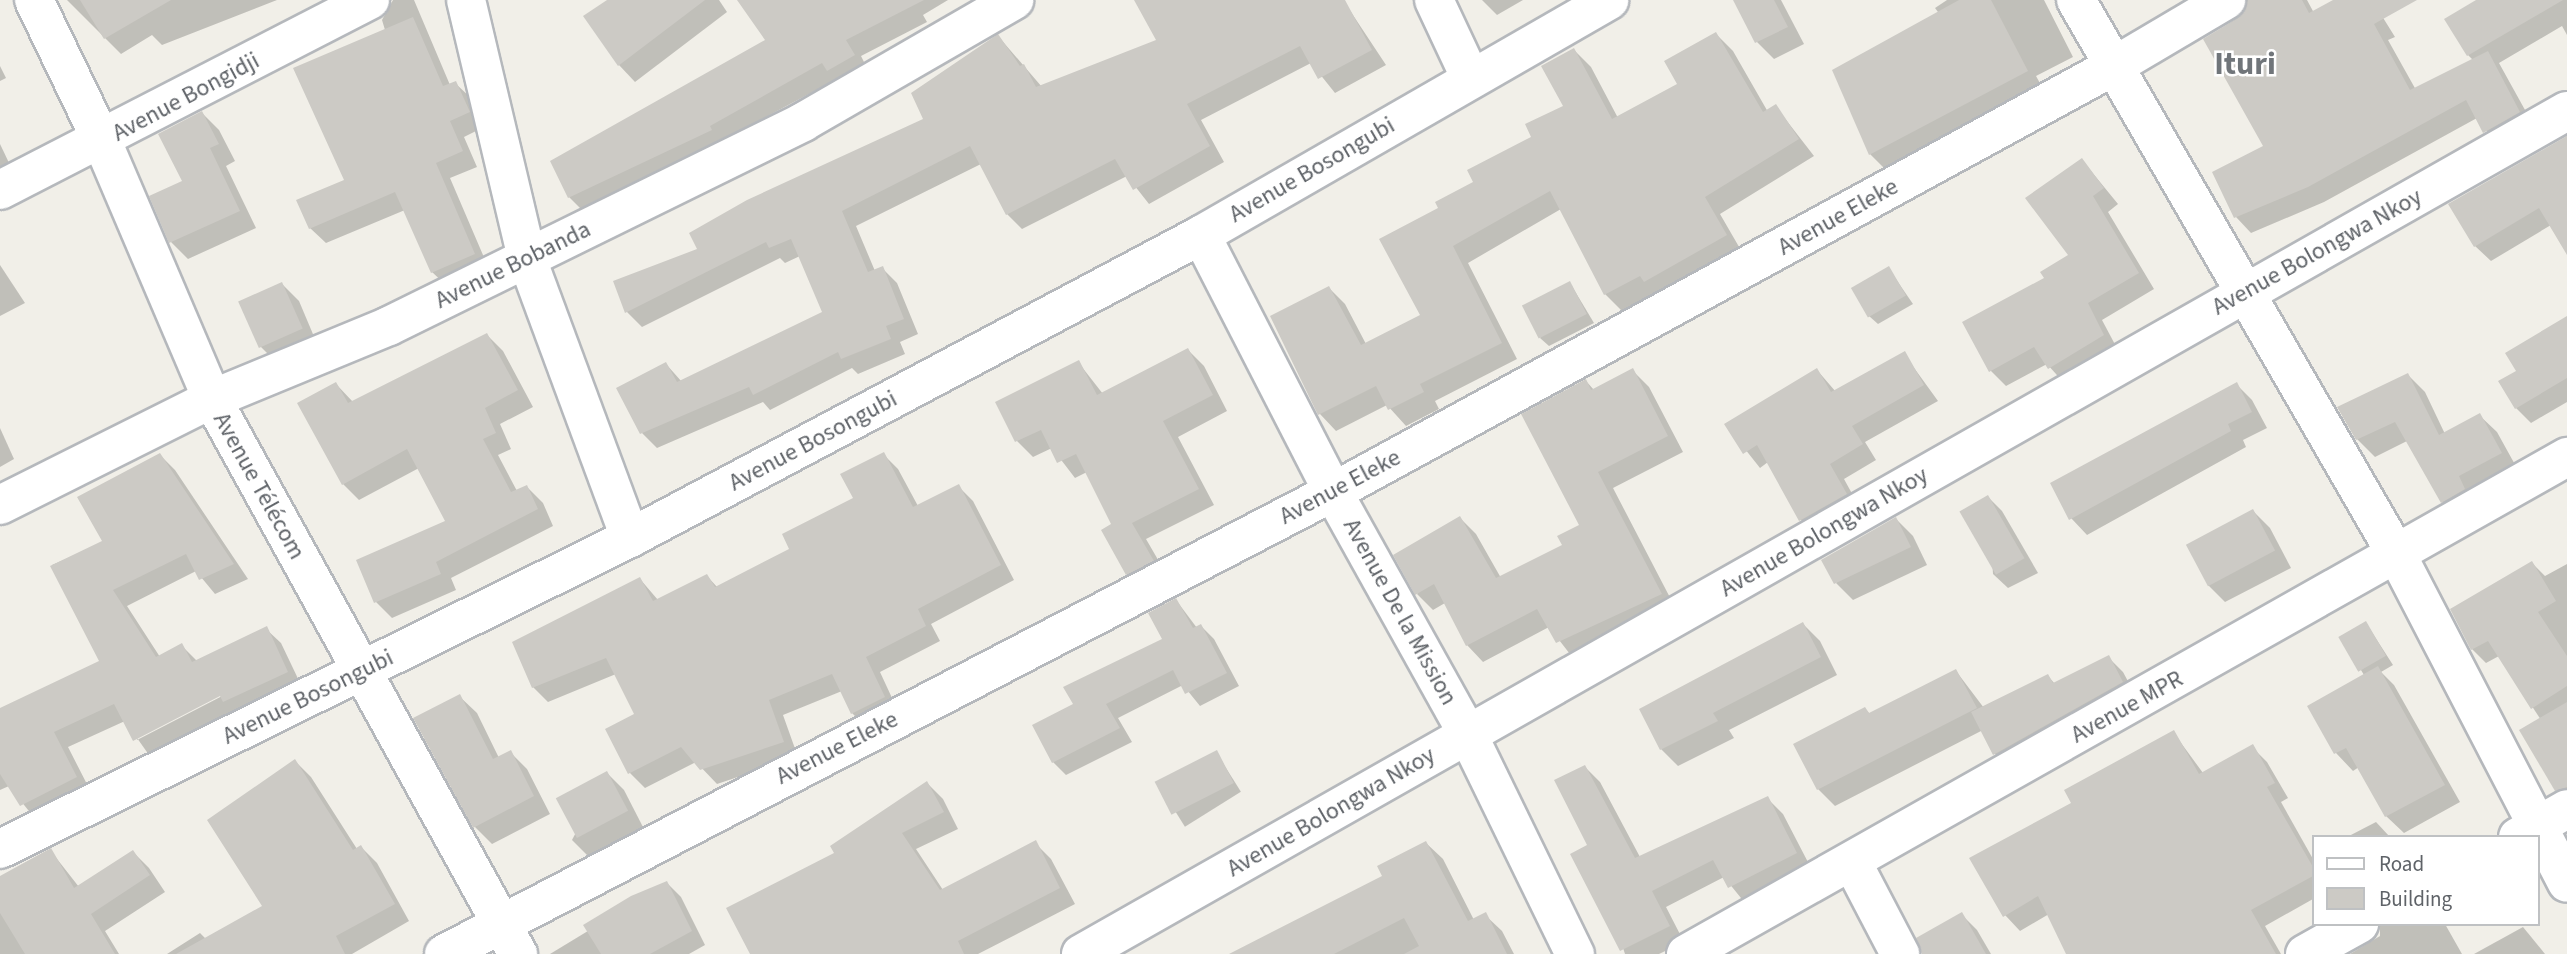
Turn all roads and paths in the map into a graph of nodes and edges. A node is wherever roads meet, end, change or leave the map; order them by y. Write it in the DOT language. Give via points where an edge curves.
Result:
graph roads {
  1 [pos="34,0"];
  2 [pos="370,0"];
  3 [pos="466,0"];
  4 [pos="1014,0"];
  5 [pos="1434,0"];
  6 [pos="1609,0"];
  7 [pos="2076,0"];
  8 [pos="2226,0"];
  9 [pos="2116,65"];
  10 [pos="1470,77"];
  11 [pos="2567,111"];
  12 [pos="102,141"];
  13 [pos="0,190"];
  14 [pos="1201,235"];
  15 [pos="527,258"];
  16 [pos="2245,292"];
  17 [pos="212,400"];
  18 [pos="2567,457"];
  19 [pos="1333,492"];
  20 [pos="0,505"];
  21 [pos="630,538"];
  22 [pos="2398,555"];
  23 [pos="360,671"];
  24 [pos="1468,735"];
  25 [pos="2540,824"];
  26 [pos="0,849"];
  27 [pos="1852,862"];
  28 [pos="2567,883"];
  29 [pos="2355,926"];
  30 [pos="509,938"];
  31 [pos="444,954"];
  32 [pos="1081,954"];
  33 [pos="1575,954"];
  34 [pos="1686,954"];
  35 [pos="1900,954"];
  36 [pos="2305,954"];
  1 -- 12 [label="street, Avenue Télécom"];
  2 -- 12 [label="street, Avenue Bongidji"];
  3 -- 15 [label="street"];
  4 -- 15 [label="street, Avenue Bobanda" via="803,122"];
  5 -- 10 [label="street"];
  6 -- 10 [label="street, Avenue Bosongubi"];
  7 -- 9 [label="street"];
  8 -- 9 [label="street, Avenue Eleke"];
  9 -- 16 [label="street"];
  9 -- 19 [label="street, Avenue Eleke"];
  10 -- 14 [label="street, Avenue Bosongubi"];
  11 -- 16 [label="street, Avenue Bolongwa Nkoy"];
  12 -- 13 [label="street, Avenue Bongidji"];
  12 -- 17 [label="street, Avenue Télécom"];
  14 -- 19 [label="street, Avenue De la Mission"];
  14 -- 21 [label="street, Avenue Bosongubi"];
  15 -- 17 [label="street, Avenue Bobanda" via="389,326"];
  15 -- 21 [label="street"];
  16 -- 22 [label="street"];
  16 -- 24 [label="street, Avenue Bolongwa Nkoy"];
  17 -- 20 [label="street, Avenue Bobanda"];
  17 -- 23 [label="street, Avenue Télécom"];
  18 -- 22 [label="street, Avenue MPR"];
  19 -- 24 [label="street, Avenue De la Mission"];
  19 -- 30 [label="street, Avenue Eleke"];
  21 -- 23 [label="street, Avenue Bosongubi"];
  22 -- 25 [label="street"];
  22 -- 27 [label="street, Avenue MPR"];
  23 -- 26 [label="street, Avenue Bosongubi"];
  23 -- 30 [label="street, Avenue Télécom"];
  24 -- 32 [label="street, Avenue Bolongwa Nkoy"];
  24 -- 33 [label="street, Avenue De la Mission"];
  25 -- 28 [label="street"];
  27 -- 34 [label="street, Avenue MPR"];
  27 -- 35 [label="street"];
  29 -- 36 [label="street"];
  30 -- 31 [label="street, Avenue Eleke"];
}
